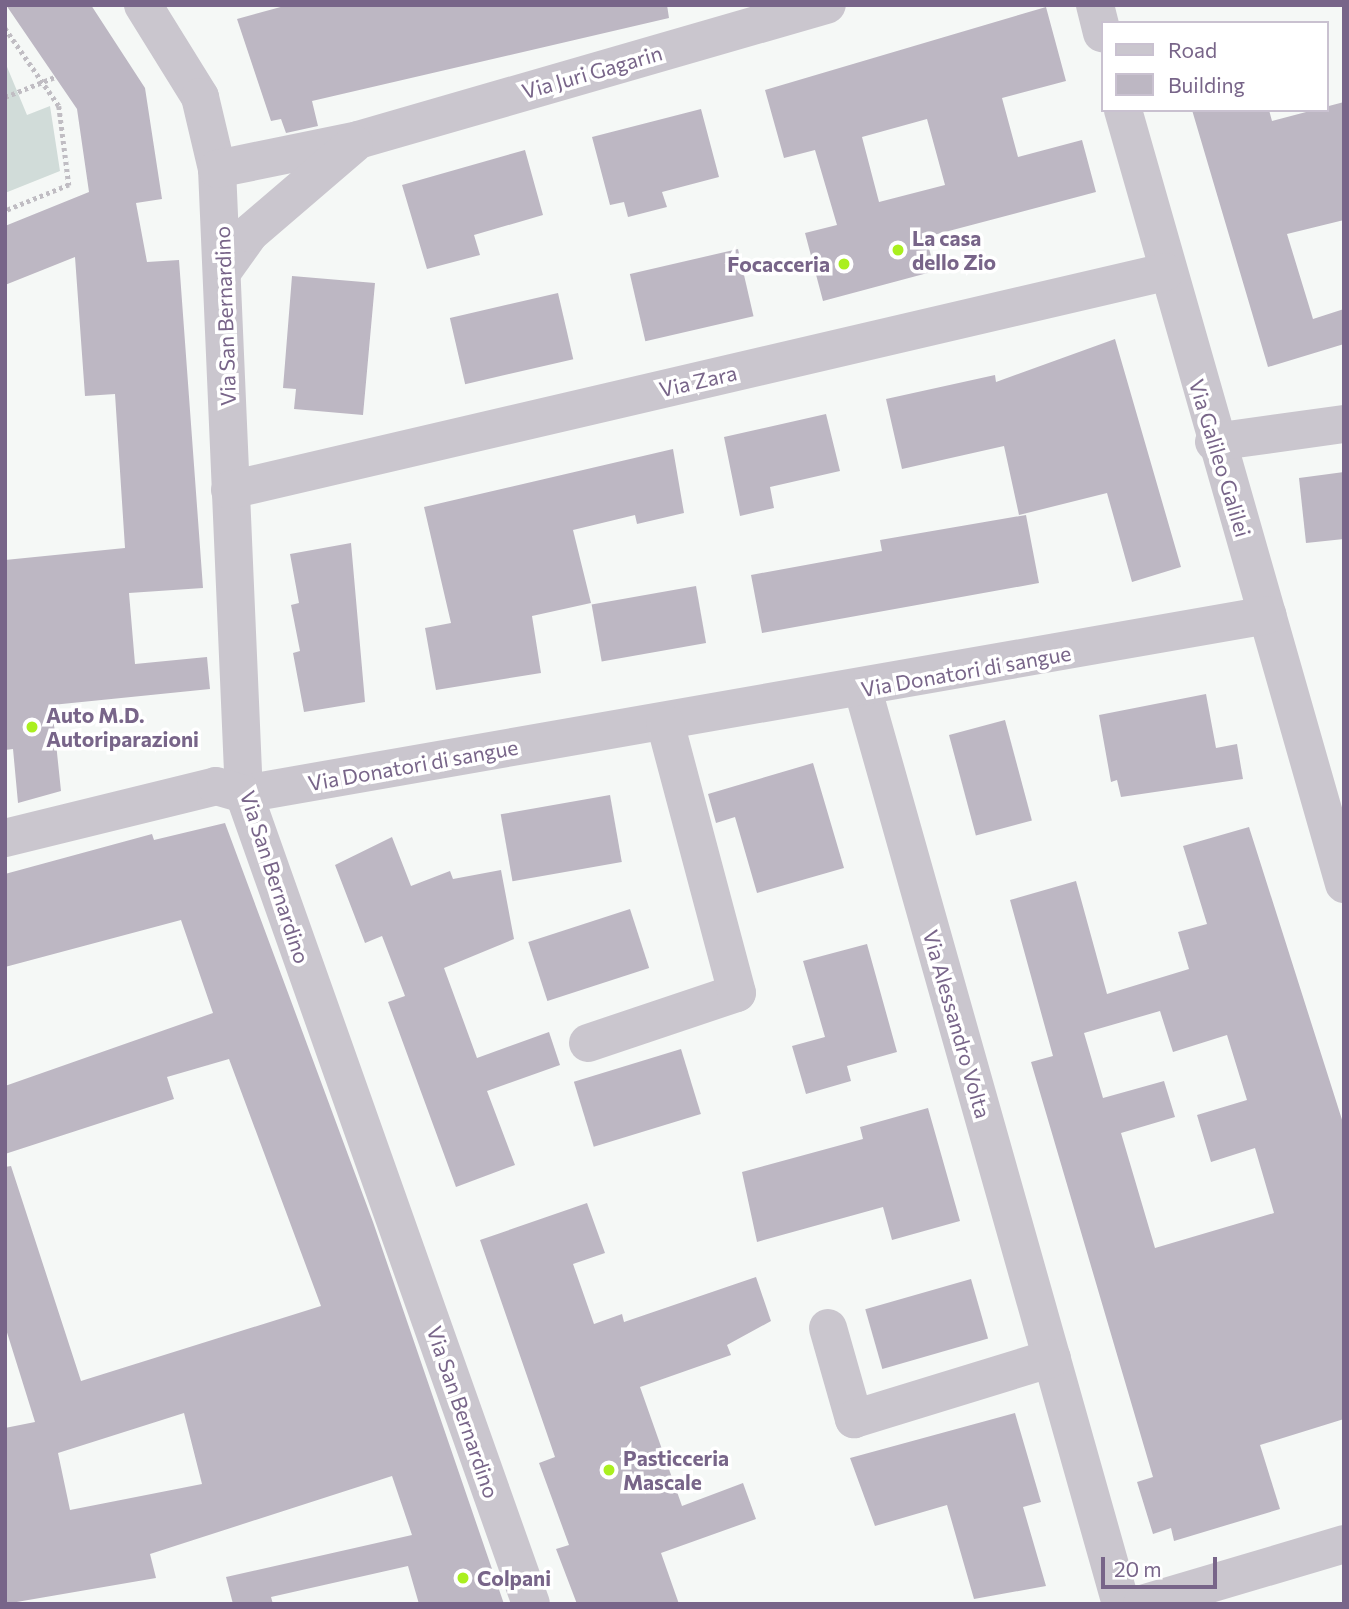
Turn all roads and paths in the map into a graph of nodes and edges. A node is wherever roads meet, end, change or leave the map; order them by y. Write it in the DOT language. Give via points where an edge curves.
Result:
graph roads {
  1 [pos="143,5"];
  2 [pos="827,5"];
  3 [pos="1095,5"];
  4 [pos="1100,25"];
  5 [pos="5,29"];
  6 [pos="55,77"];
  7 [pos="42,82"];
  8 [pos="5,97"];
  9 [pos="1123,112"];
  10 [pos="358,141"];
  11 [pos="217,169"];
  12 [pos="5,211"];
  13 [pos="225,268"];
  14 [pos="1165,272"];
  15 [pos="1344,424"];
  16 [pos="1214,442"];
  17 [pos="230,490"];
  18 [pos="1267,615"];
  19 [pos="863,690"];
  20 [pos="665,723"];
  21 [pos="244,794"];
  22 [pos="1332,801"];
  23 [pos="5,838"];
  24 [pos="1344,884"];
  25 [pos="589,1043"];
  26 [pos="828,1328"];
  27 [pos="1052,1358"];
  28 [pos="1344,1544"];
  29 [pos="531,1604"];
  30 [pos="1121,1604"];
  31 [pos="1142,1604"];
  1 -- 11 [label="street, Via San Bernardino" via="200,97"];
  2 -- 10 [label="street, Via Juri Gagarin"];
  3 -- 4 [label="street"];
  5 -- 7 [label="path"];
  6 -- 7 [label="path"];
  7 -- 8 [label="path"];
  7 -- 12 [label="path" via="59,106 69,185"];
  9 -- 14 [label="street, Via Galileo Galilei"];
  10 -- 11 [label="street, Via Juri Gagarin"];
  10 -- 13 [label="street, Via Juri Gagarin" via="250,233"];
  11 -- 13 [label="street, Via San Bernardino"];
  13 -- 17 [label="street, Via San Bernardino"];
  14 -- 16 [label="street, Via Galileo Galilei"];
  14 -- 17 [label="street, Via Zara"];
  15 -- 16 [label="street"];
  16 -- 18 [label="street, Via Galileo Galilei"];
  17 -- 21 [label="street, Via San Bernardino"];
  18 -- 19 [label="street, Via Donatori di sangue"];
  18 -- 22 [label="street, Via Galileo Galilei"];
  19 -- 20 [label="street, Via Donatori di sangue"];
  19 -- 27 [label="street, Via Alessandro Volta"];
  20 -- 21 [label="street, Via Donatori di sangue"];
  20 -- 25 [label="street" via="737,993"];
  21 -- 23 [label="street" via="216,786"];
  21 -- 29 [label="street, Via San Bernardino"];
  22 -- 24 [label="street, Via Galileo Galilei"];
  26 -- 27 [label="street" via="854,1419"];
  27 -- 30 [label="street, Via Alessandro Volta"];
  28 -- 31 [label="street"];
}
